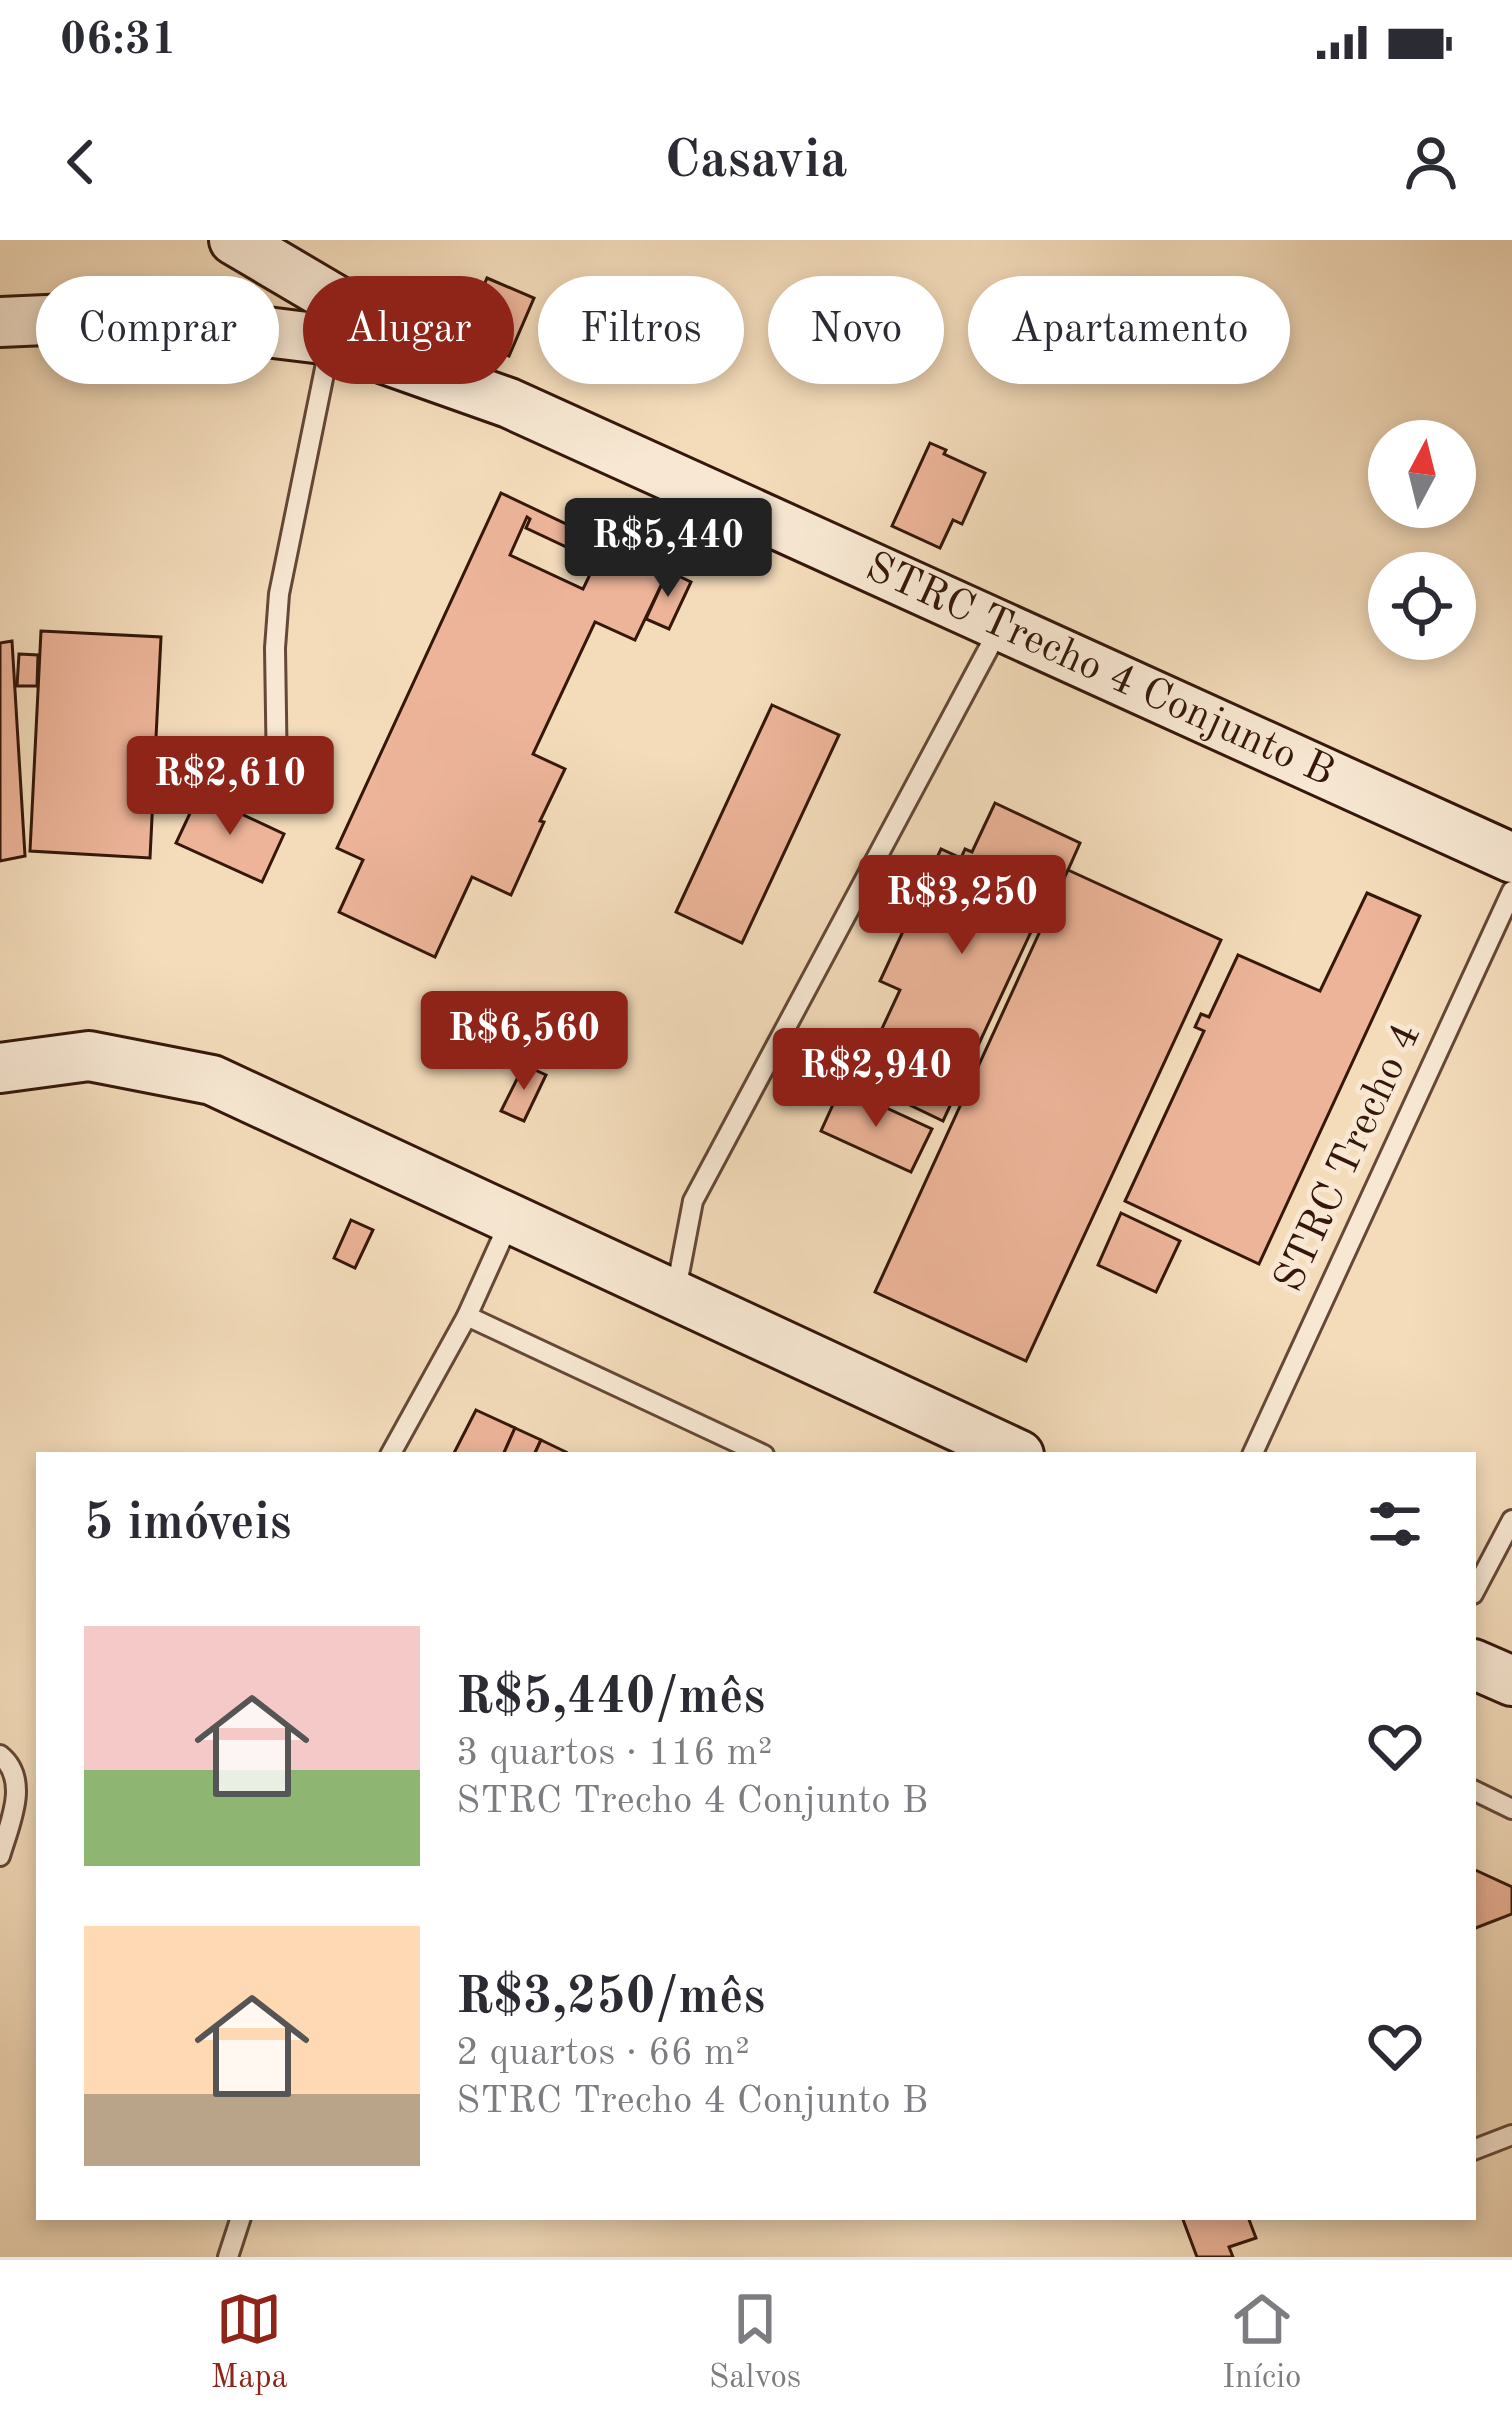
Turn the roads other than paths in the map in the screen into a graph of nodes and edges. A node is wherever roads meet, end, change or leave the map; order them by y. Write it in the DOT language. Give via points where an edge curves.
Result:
graph roads {
  1 [pos="234,240"];
  2 [pos="0,322"];
  3 [pos="303,337"];
  4 [pos="322,384"];
  5 [pos="455,384"];
  6 [pos="509,403"];
  7 [pos="1001,625"];
  8 [pos="277,778"];
  9 [pos="1512,858"];
  10 [pos="1512,891"];
  11 [pos="0,1068"];
  12 [pos="511,1219"];
  13 [pos="675,1295"];
  14 [pos="467,1316"];
  15 [pos="392,1452"];
  16 [pos="758,1452"];
  17 [pos="1013,1452"];
  18 [pos="1253,1452"];
  19 [pos="1512,1520"];
  20 [pos="1476,1588"];
  21 [pos="1476,1665"];
  22 [pos="1512,1682"];
  23 [pos="0,1755"];
  24 [pos="1476,1791"];
  25 [pos="1512,1809"];
  26 [pos="0,1856"];
  27 [pos="1512,2135"];
  28 [pos="1476,2149"];
  29 [pos="240,2220"];
  30 [pos="228,2257"];
  1 -- 6 [label="street"];
  2 -- 3 [label="street, STRC Trecho 4 Conjunto B" via="136,316"];
  4 -- 8 [label="lane" via="279,594"];
  5 -- 6 [label="street, STRC Trecho 4 Conjunto B"];
  6 -- 7 [label="street, STRC Trecho 4 Conjunto B"];
  7 -- 9 [label="street, STRC Trecho 4 Conjunto B"];
  7 -- 13 [label="lane" via="693,1201"];
  10 -- 18 [label="lane, STRC Trecho 4"];
  11 -- 12 [label="street" via="88,1056 212,1080"];
  12 -- 13 [label="street"];
  12 -- 14 [label="lane"];
  13 -- 17 [label="street"];
  14 -- 15 [label="lane"];
  14 -- 16 [label="lane"];
  19 -- 20 [label="lane"];
  21 -- 22 [label="street"];
  23 -- 26 [label="lane" via="18,1792"];
  24 -- 25 [label="lane"];
  27 -- 28 [label="lane"];
  29 -- 30 [label="lane"];
}
